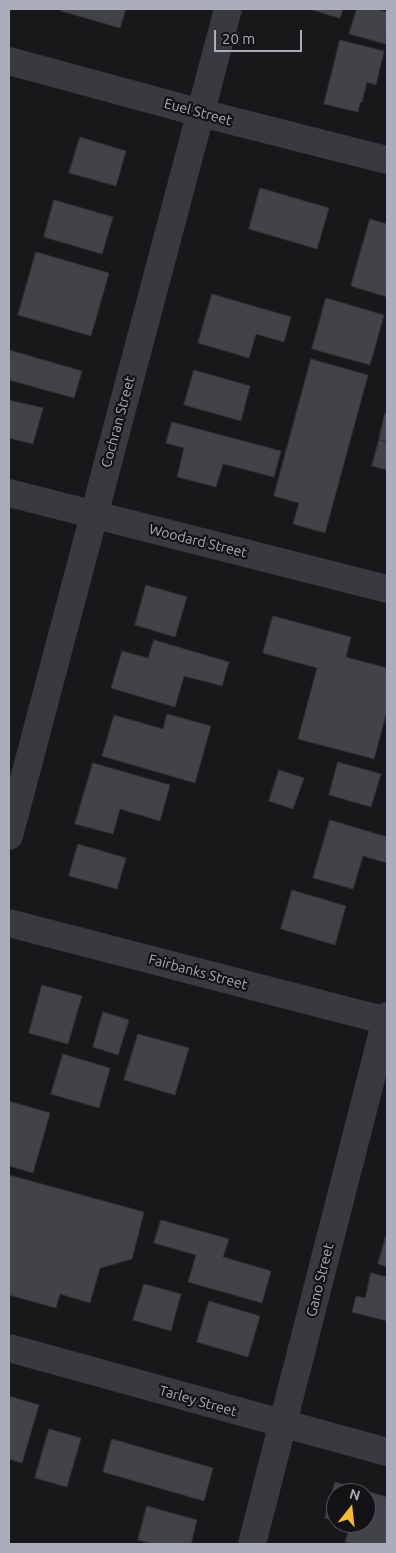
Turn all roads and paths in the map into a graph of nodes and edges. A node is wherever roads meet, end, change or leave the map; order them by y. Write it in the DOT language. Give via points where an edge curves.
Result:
graph roads {
  1 [pos="228,9"];
  2 [pos="9,61"];
  3 [pos="201,113"];
  4 [pos="387,160"];
  5 [pos="9,493"];
  6 [pos="93,514"];
  7 [pos="387,589"];
  8 [pos="9,836"];
  9 [pos="9,923"];
  10 [pos="387,1019"];
  11 [pos="9,1348"];
  12 [pos="284,1425"];
  13 [pos="387,1452"];
  14 [pos="252,1544"];
  1 -- 3 [label="street, Cochran Street"];
  2 -- 3 [label="street, Euel Street"];
  3 -- 4 [label="street, Euel Street"];
  3 -- 6 [label="street, Cochran Street"];
  5 -- 6 [label="street, Woodard Street"];
  6 -- 7 [label="street, Woodard Street"];
  6 -- 8 [label="street, Cochran Street"];
  9 -- 10 [label="street, Fairbanks Street"];
  10 -- 12 [label="street, Gano Street"];
  11 -- 12 [label="street, Tarley Street"];
  12 -- 13 [label="street, Tarley Street"];
  12 -- 14 [label="street, Gano Street"];
}
